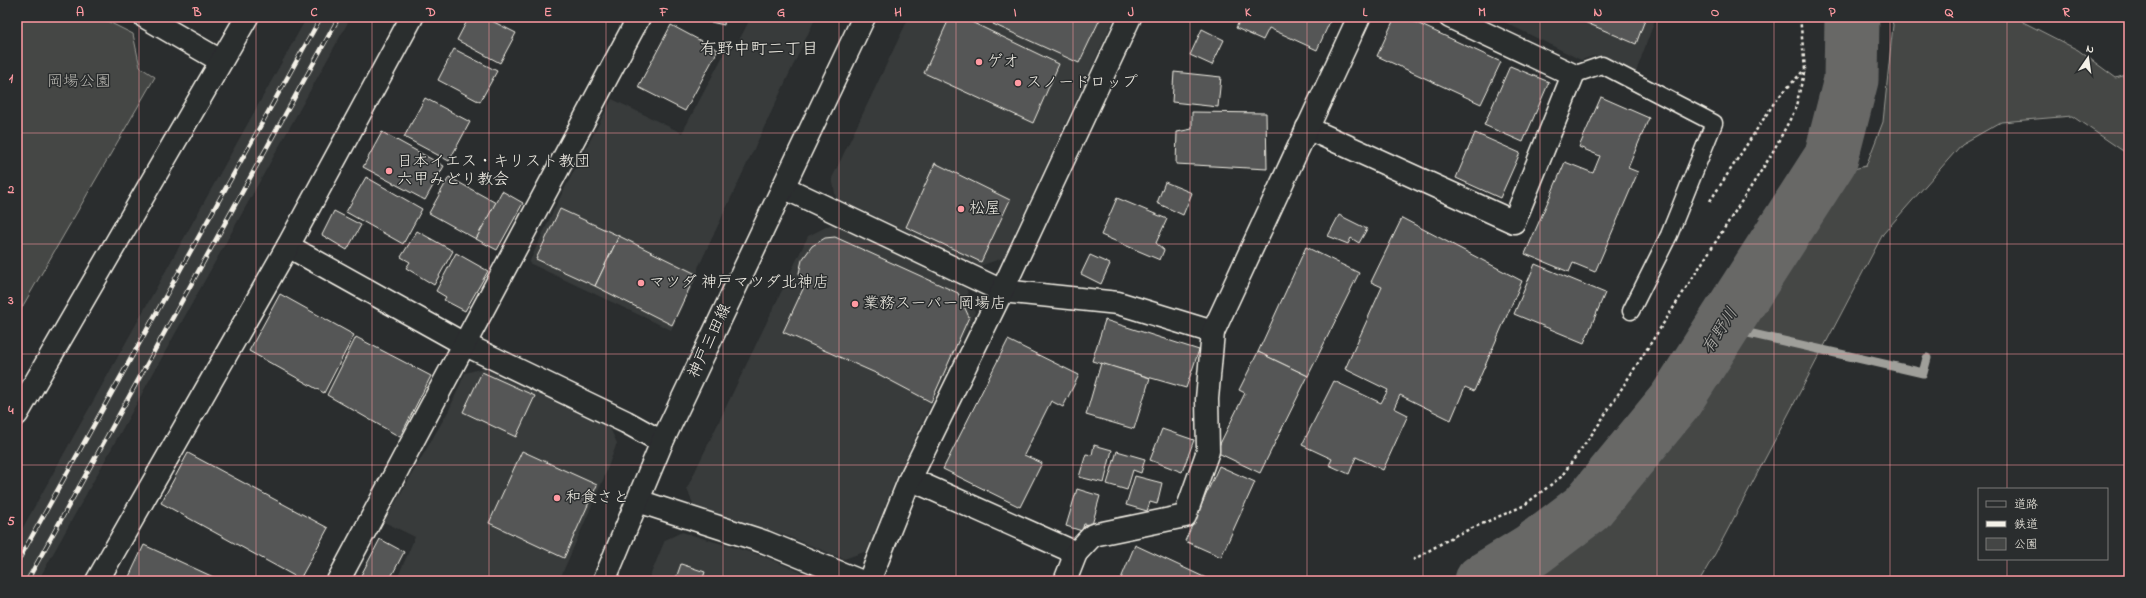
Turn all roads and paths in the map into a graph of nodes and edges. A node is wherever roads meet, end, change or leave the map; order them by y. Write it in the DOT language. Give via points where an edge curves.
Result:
graph roads {
  1 [pos="145,17"];
  2 [pos="247,17"];
  3 [pos="412,17"];
  4 [pos="639,17"];
  5 [pos="864,17"];
  6 [pos="1130,17"];
  7 [pos="1359,17"];
  8 [pos="1450,17"];
  9 [pos="221,61"];
  10 [pos="1805,69"];
  11 [pos="1574,75"];
  12 [pos="1307,128"];
  13 [pos="783,187"];
  14 [pos="1708,204"];
  15 [pos="288,246"];
  16 [pos="1002,291"];
  17 [pos="1631,311"];
  18 [pos="1213,332"];
  19 [pos="464,344"];
  20 [pos="17,414"];
  21 [pos="662,442"];
  22 [pos="910,480"];
  23 [pos="638,500"];
  24 [pos="1076,553"];
  25 [pos="97,581"];
  26 [pos="338,581"];
  27 [pos="604,581"];
  28 [pos="860,581"];
  29 [pos="869,581"];
  30 [pos="1065,581"];
  1 -- 9 [label="street"];
  2 -- 9 [label="street"];
  3 -- 15 [label="street"];
  4 -- 19 [label="street"];
  5 -- 13 [label="street, 神戸三田線"];
  6 -- 16 [label="street"];
  7 -- 12 [label="street"];
  8 -- 11 [label="street"];
  9 -- 20 [label="street"];
  10 -- 14 [label="path" via="1776,100"];
  11 -- 12 [label="street" via="1514,222"];
  11 -- 17 [label="lane" via="1602,65 1714,123 1669,235"];
  12 -- 18 [label="street"];
  13 -- 16 [label="street"];
  13 -- 21 [label="street, 神戸三田線"];
  15 -- 19 [label="street"];
  15 -- 25 [label="street"];
  16 -- 18 [label="street" via="1118,304"];
  16 -- 22 [label="street"];
  18 -- 24 [label="street" via="1207,399 1208,452 1185,516 1093,535"];
  19 -- 21 [label="street"];
  19 -- 26 [label="street"];
  21 -- 23 [label="street, 神戸三田線"];
  22 -- 24 [label="street"];
  22 -- 29 [label="street"];
  23 -- 27 [label="street, 神戸三田線"];
  23 -- 28 [label="street" via="766,542"];
  24 -- 30 [label="street"];
}
